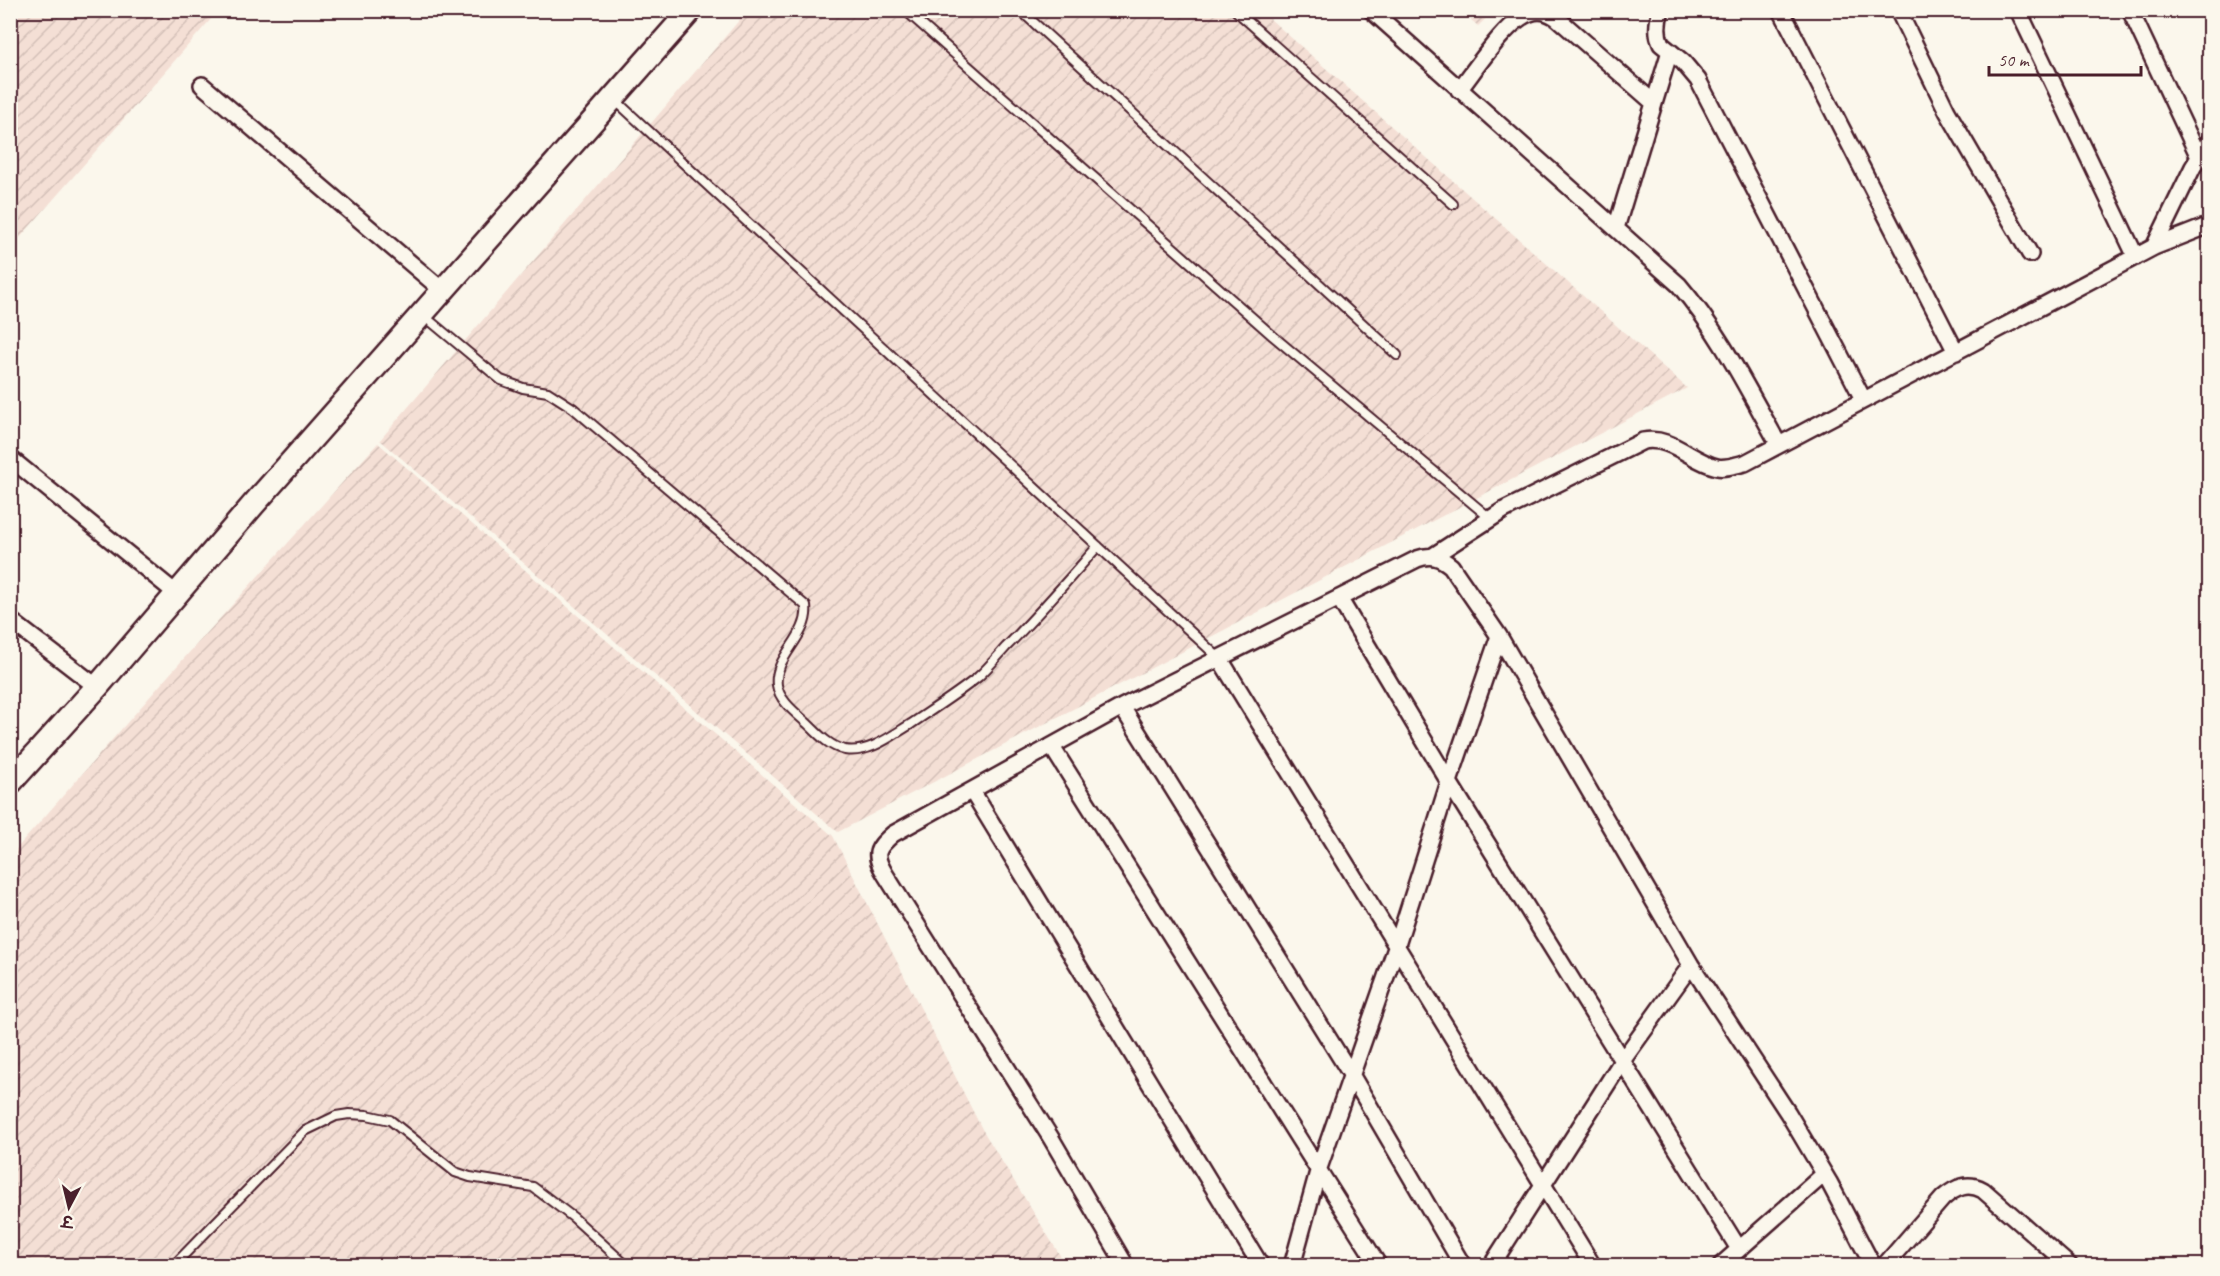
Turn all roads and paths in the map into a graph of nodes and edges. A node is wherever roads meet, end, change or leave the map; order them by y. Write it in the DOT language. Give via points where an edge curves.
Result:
graph roads {
  1 [pos="905,10"];
  2 [pos="1020,10"];
  3 [pos="1234,10"];
  4 [pos="1371,10"];
  5 [pos="1661,10"];
  6 [pos="1781,10"];
  7 [pos="1898,10"];
  8 [pos="2018,10"];
  9 [pos="2130,10"];
  10 [pos="683,15"];
  11 [pos="1670,51"];
  12 [pos="202,85"];
  13 [pos="1459,90"];
  14 [pos="613,98"];
  15 [pos="1654,103"];
  16 [pos="2210,140"];
  17 [pos="2199,157"];
  18 [pos="1453,204"];
  19 [pos="2210,225"];
  20 [pos="1616,228"];
  21 [pos="2154,247"];
  22 [pos="2030,254"];
  23 [pos="2136,257"];
  24 [pos="442,290"];
  25 [pos="422,314"];
  26 [pos="1956,352"];
  27 [pos="1397,355"];
  28 [pos="1863,399"];
  29 [pos="1779,445"];
  30 [pos="10,458"];
  31 [pos="1491,519"];
  32 [pos="1098,546"];
  33 [pos="1433,556"];
  34 [pos="177,594"];
  35 [pos="1339,598"];
  36 [pos="10,620"];
  37 [pos="1499,636"];
  38 [pos="1220,659"];
  39 [pos="97,687"];
  40 [pos="1122,707"];
  41 [pos="1052,747"];
  42 [pos="1449,782"];
  43 [pos="10,783"];
  44 [pos="972,791"];
  45 [pos="1397,945"];
  46 [pos="1691,965"];
  47 [pos="1622,1061"];
  48 [pos="1352,1076"];
  49 [pos="1319,1168"];
  50 [pos="1823,1175"];
  51 [pos="1543,1184"];
  52 [pos="1739,1249"];
  53 [pos="173,1266"];
  54 [pos="627,1266"];
  55 [pos="1126,1266"];
  56 [pos="1261,1266"];
  57 [pos="1292,1266"];
  58 [pos="1379,1266"];
  59 [pos="1463,1266"];
  60 [pos="1491,1266"];
  61 [pos="1593,1266"];
  62 [pos="1720,1266"];
  63 [pos="1873,1266"];
  64 [pos="1884,1266"];
  65 [pos="2070,1266"];
  1 -- 31 [label="lane" via="1273,336"];
  2 -- 27 [label="lane"];
  3 -- 18 [label="lane"];
  4 -- 13 [label="street"];
  5 -- 11 [label="street" via="1659,39"];
  6 -- 26 [label="street"];
  7 -- 22 [label="street" via="1947,111"];
  8 -- 23 [label="street"];
  9 -- 17 [label="street"];
  10 -- 14 [label="main road"];
  11 -- 15 [label="street"];
  11 -- 28 [label="street" via="1698,80"];
  12 -- 24 [label="street"];
  13 -- 15 [label="street" via="1519,18 1540,11 1557,18"];
  13 -- 20 [label="street"];
  14 -- 24 [label="main road"];
  14 -- 32 [label="lane"];
  15 -- 20 [label="street"];
  16 -- 17 [label="street"];
  17 -- 21 [label="street"];
  19 -- 21 [label="street"];
  20 -- 29 [label="street" via="1666,272 1698,307"];
  21 -- 23 [label="street"];
  23 -- 26 [label="street"];
  24 -- 25 [label="main road"];
  25 -- 32 [label="lane" via="501,380 548,392 573,408 806,606 803,629 778,671 777,685 782,698 819,734 845,750 880,744 978,676"];
  25 -- 34 [label="main road"];
  26 -- 28 [label="street"];
  28 -- 29 [label="street"];
  29 -- 31 [label="street" via="1745,463 1717,467 1664,441 1643,441"];
  30 -- 34 [label="street"];
  31 -- 33 [label="street"];
  32 -- 38 [label="lane"];
  33 -- 35 [label="street" via="1418,559"];
  33 -- 37 [label="street" via="1450,566"];
  34 -- 39 [label="main road"];
  35 -- 38 [label="street"];
  35 -- 42 [label="street"];
  36 -- 39 [label="street"];
  37 -- 42 [label="street"];
  37 -- 46 [label="street"];
  38 -- 40 [label="street"];
  38 -- 45 [label="street"];
  39 -- 43 [label="main road"];
  40 -- 41 [label="street"];
  40 -- 48 [label="street"];
  41 -- 44 [label="street"];
  41 -- 49 [label="street"];
  42 -- 45 [label="street"];
  42 -- 47 [label="street"];
  44 -- 55 [label="street" via="894,834 877,852 878,862 1051,1138"];
  44 -- 56 [label="street"];
  45 -- 48 [label="street"];
  45 -- 51 [label="street"];
  46 -- 47 [label="street"];
  46 -- 50 [label="street" via="1788,1113"];
  47 -- 51 [label="street"];
  47 -- 52 [label="street"];
  48 -- 49 [label="street"];
  48 -- 59 [label="street"];
  49 -- 57 [label="street"];
  49 -- 58 [label="street"];
  50 -- 52 [label="street"];
  50 -- 63 [label="street"];
  51 -- 60 [label="street"];
  51 -- 61 [label="street"];
  52 -- 62 [label="street"];
  53 -- 54 [label="lane" via="305,1131 349,1114 390,1120 456,1172 533,1187"];
  64 -- 65 [label="street" via="1954,1188 1976,1186"];
}
